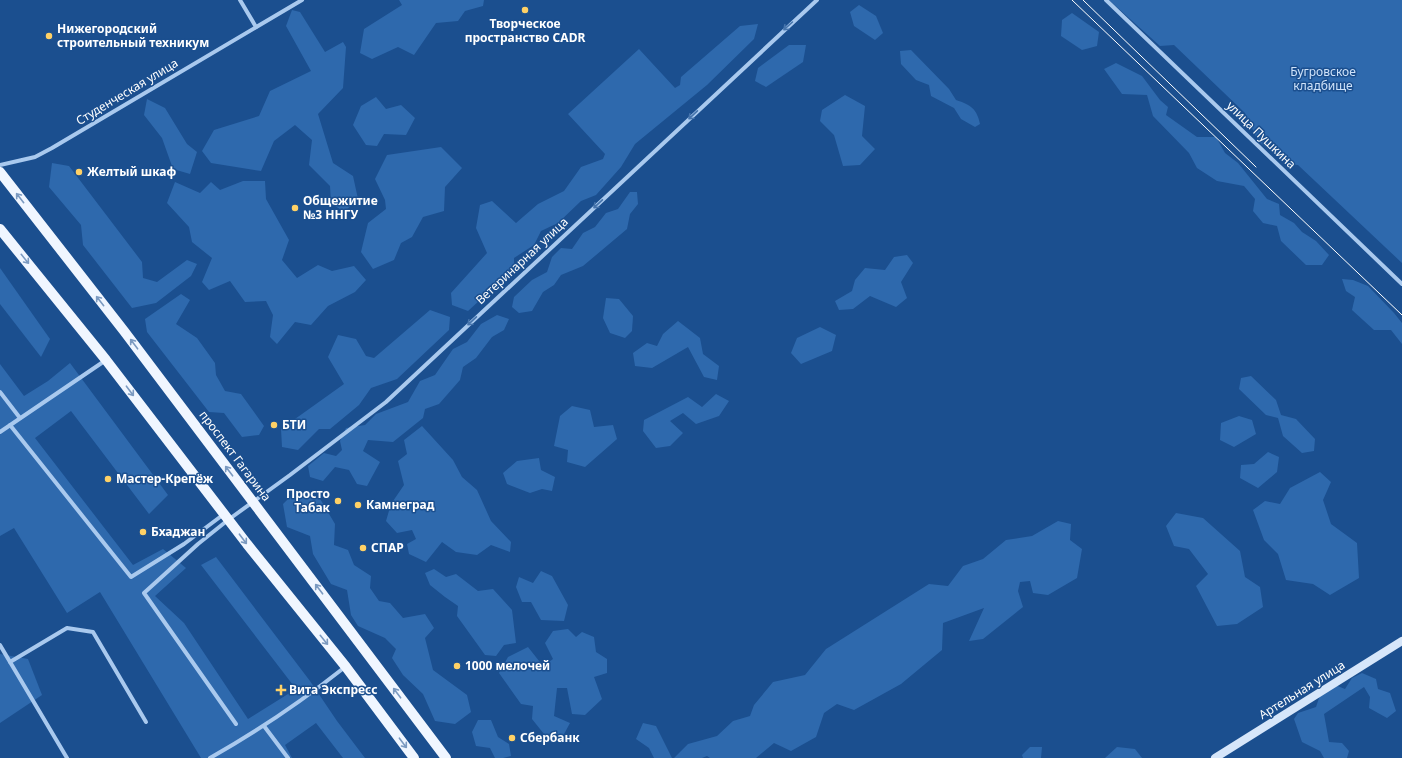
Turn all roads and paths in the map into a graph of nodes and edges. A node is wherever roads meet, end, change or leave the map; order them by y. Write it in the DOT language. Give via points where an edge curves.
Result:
graph roads {
  1 [pos="240,0"];
  2 [pos="302,0"];
  3 [pos="817,0"];
  4 [pos="1106,0"];
  5 [pos="256,27"];
  6 [pos="0,165"];
  7 [pos="0,172"];
  8 [pos="0,229"];
  9 [pos="1402,284"];
  10 [pos="106,360"];
  11 [pos="0,392"];
  12 [pos="20,418"];
  13 [pos="10,425"];
  14 [pos="0,432"];
  15 [pos="252,502"];
  16 [pos="226,517"];
  17 [pos="1402,641"];
  18 [pos="0,645"];
  19 [pos="10,662"];
  20 [pos="346,667"];
  21 [pos="146,722"];
  22 [pos="236,724"];
  23 [pos="264,726"];
  24 [pos="67,758"];
  25 [pos="210,758"];
  26 [pos="288,758"];
  27 [pos="414,758"];
  28 [pos="446,758"];
  29 [pos="1215,758"];
  1 -- 5 [label="street"];
  2 -- 5 [label="street, Студенческая улица"];
  3 -- 15 [label="street, Ветеринарная улица, one-way" via="386,402"];
  4 -- 9 [label="street, улица Пушкина"];
  5 -- 6 [label="street, Студенческая улица" via="52,148 35,157"];
  15 -- 7 [label="main road, проспект Гагарина, one-way" via="124,331"];
  8 -- 10 [label="main road, one-way"];
  10 -- 12 [label="street"];
  10 -- 16 [label="main road, one-way"];
  11 -- 12 [label="street"];
  12 -- 13 [label="street"];
  13 -- 14 [label="street"];
  13 -- 16 [label="street" via="131,577"];
  15 -- 16 [label="street, Ветеринарная улица"];
  28 -- 15 [label="main road, проспект Гагарина, one-way"];
  16 -- 20 [label="main road, one-way"];
  16 -- 22 [label="street" via="144,593"];
  17 -- 29 [label="street, Артельная улица"];
  18 -- 19 [label="street"];
  19 -- 21 [label="street" via="67,628 93,632"];
  19 -- 24 [label="street"];
  20 -- 23 [label="street"];
  20 -- 27 [label="main road, one-way"];
  23 -- 25 [label="street"];
  23 -- 26 [label="street"];
}
